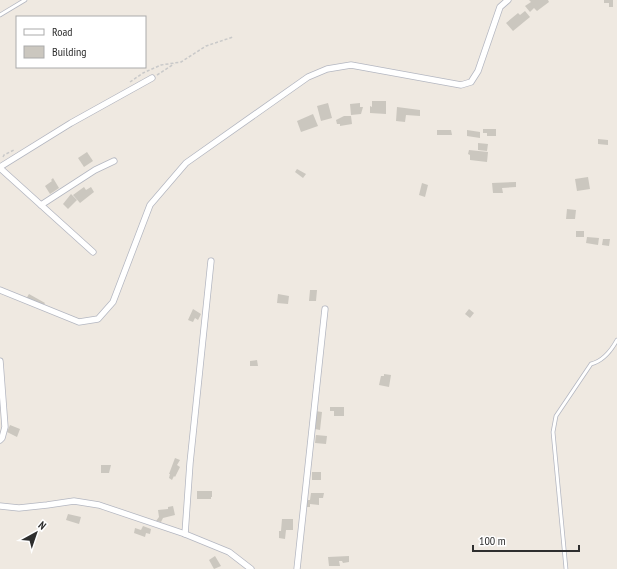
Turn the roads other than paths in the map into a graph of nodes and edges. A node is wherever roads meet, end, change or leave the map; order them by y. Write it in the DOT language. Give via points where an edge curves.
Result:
graph roads {
  1 [pos="25,0"];
  2 [pos="508,0"];
  3 [pos="0,15"];
  4 [pos="152,78"];
  5 [pos="114,161"];
  6 [pos="0,167"];
  7 [pos="41,205"];
  8 [pos="93,252"];
  9 [pos="211,261"];
  10 [pos="0,290"];
  11 [pos="325,309"];
  12 [pos="617,340"];
  13 [pos="0,361"];
  14 [pos="0,440"];
  15 [pos="0,506"];
  16 [pos="185,534"];
  17 [pos="251,569"];
  18 [pos="296,569"];
  19 [pos="566,569"];
  1 -- 3 [label="lane"];
  2 -- 10 [label="street" via="500,7 478,71 471,82 461,85 351,64 327,69 308,77 186,163 150,205 113,302 98,319 79,322"];
  4 -- 6 [label="street"];
  5 -- 7 [label="street" via="95,170"];
  6 -- 7 [label="street"];
  7 -- 8 [label="street"];
  9 -- 16 [label="street"];
  11 -- 18 [label="street"];
  12 -- 19 [label="lane" via="599,362 591,364 556,416 553,432"];
  13 -- 14 [label="street" via="5,427"];
  15 -- 16 [label="street" via="19,508 74,501 99,505"];
  16 -- 17 [label="street" via="229,552"];
}
